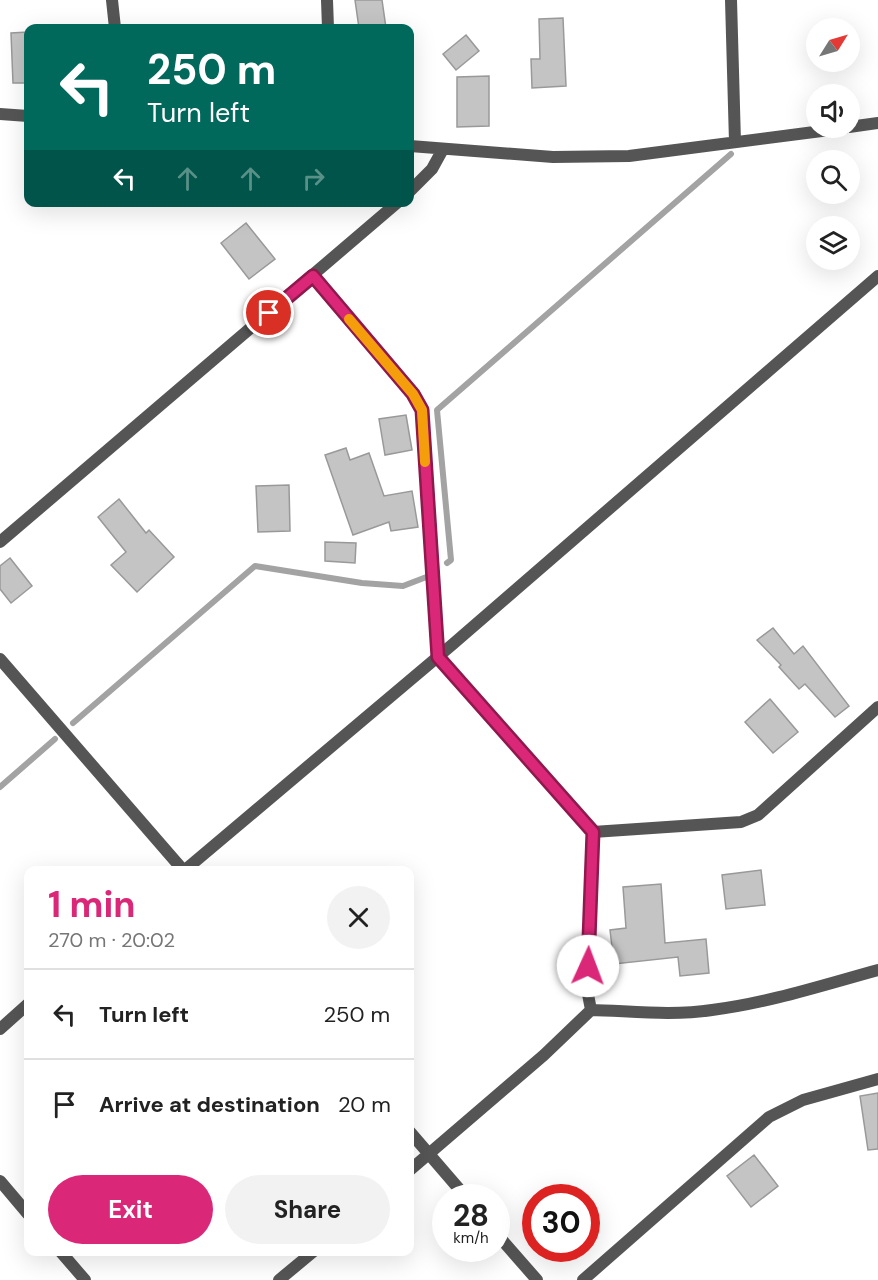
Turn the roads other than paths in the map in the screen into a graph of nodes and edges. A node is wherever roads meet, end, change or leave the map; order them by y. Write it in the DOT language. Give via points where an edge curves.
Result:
graph roads {
  1 [pos="112,0"];
  2 [pos="327,0"];
  3 [pos="731,0"];
  4 [pos="115,24"];
  5 [pos="328,24"];
  6 [pos="0,114"];
  7 [pos="24,116"];
  8 [pos="878,123"];
  9 [pos="860,125"];
  10 [pos="806,132"];
  11 [pos="735,142"];
  12 [pos="414,146"];
  13 [pos="443,149"];
  14 [pos="414,187"];
  15 [pos="392,207"];
  16 [pos="313,276"];
  17 [pos="878,276"];
  18 [pos="0,542"];
  19 [pos="438,657"];
  20 [pos="0,659"];
  21 [pos="878,707"];
  22 [pos="593,832"];
  23 [pos="181,866"];
  24 [pos="189,866"];
  25 [pos="878,970"];
  26 [pos="24,1008"];
  27 [pos="591,1010"];
  28 [pos="0,1029"];
  29 [pos="878,1078"];
  30 [pos="414,1137"];
  31 [pos="429,1154"];
  32 [pos="414,1167"];
  33 [pos="0,1181"];
  34 [pos="455,1184"];
  35 [pos="24,1209"];
  36 [pos="510,1249"];
  37 [pos="64,1256"];
  38 [pos="308,1256"];
  39 [pos="85,1280"];
  40 [pos="279,1280"];
  41 [pos="537,1280"];
  42 [pos="583,1280"];
  1 -- 4 [label="street"];
  2 -- 5 [label="street"];
  3 -- 11 [label="street"];
  6 -- 7 [label="street"];
  8 -- 9 [label="street"];
  10 -- 11 [label="street"];
  11 -- 13 [label="street" via="629,156 553,157"];
  12 -- 13 [label="street"];
  13 -- 14 [label="street" via="432,169"];
  15 -- 16 [label="street"];
  16 -- 18 [label="street"];
  16 -- 19 [label="street" via="413,394 422,410"];
  17 -- 19 [label="street"];
  19 -- 22 [label="street"];
  19 -- 24 [label="street"];
  20 -- 23 [label="street"];
  21 -- 22 [label="street" via="758,815 741,822"];
  22 -- 27 [label="street" via="587,989"];
  25 -- 27 [label="street" via="775,998 712,1010"];
  26 -- 28 [label="street"];
  27 -- 31 [label="street"];
  29 -- 42 [label="street" via="803,1100 769,1118"];
  30 -- 31 [label="street"];
  31 -- 32 [label="street"];
  31 -- 34 [label="street"];
  33 -- 35 [label="street"];
  36 -- 41 [label="street"];
  37 -- 39 [label="street"];
  38 -- 40 [label="street"];
}
